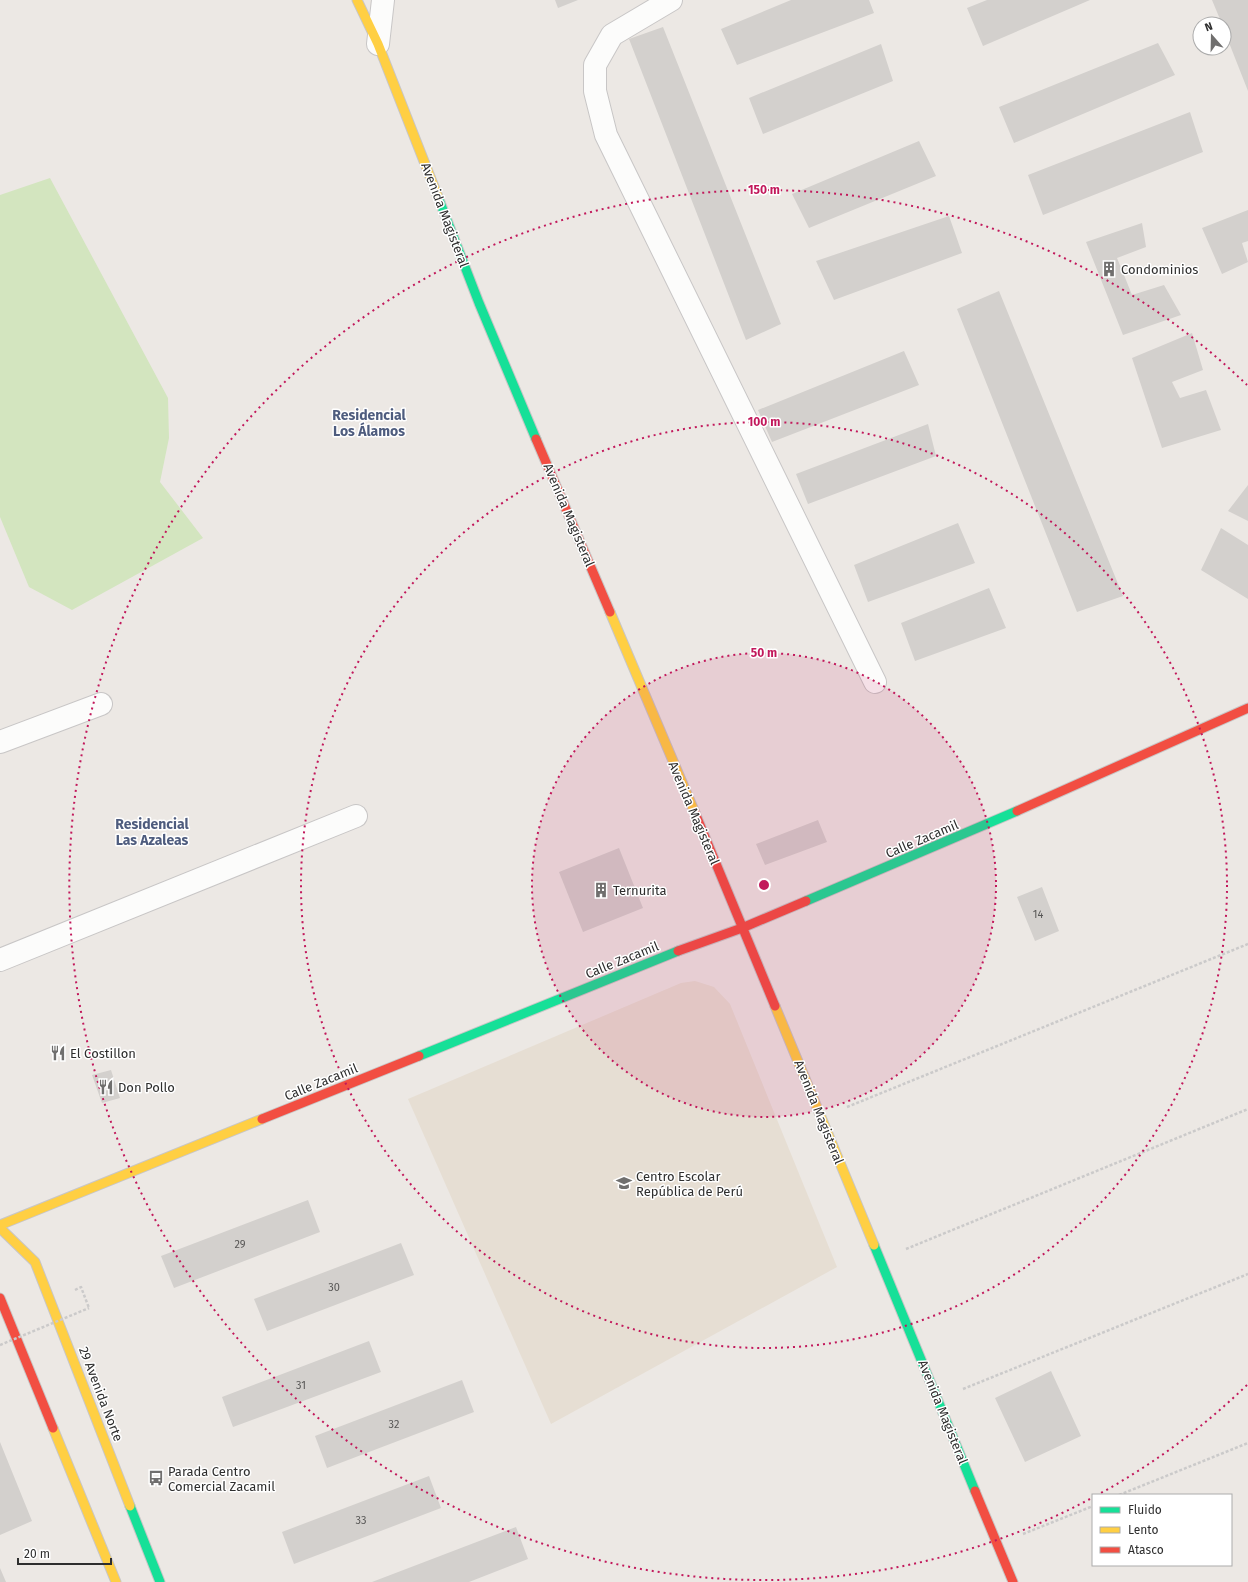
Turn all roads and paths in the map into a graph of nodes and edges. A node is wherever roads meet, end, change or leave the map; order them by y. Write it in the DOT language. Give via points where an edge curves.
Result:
graph roads {
  1 [pos="357,0"];
  2 [pos="383,0"];
  3 [pos="671,0"];
  4 [pos="378,44"];
  5 [pos="875,682"];
  6 [pos="101,704"];
  7 [pos="1248,708"];
  8 [pos="0,742"];
  9 [pos="356,816"];
  10 [pos="742,928"];
  11 [pos="1248,944"];
  12 [pos="0,960"];
  13 [pos="847,1107"];
  14 [pos="1248,1110"];
  15 [pos="0,1227"];
  16 [pos="905,1249"];
  17 [pos="1248,1274"];
  18 [pos="81,1287"];
  19 [pos="0,1298"];
  20 [pos="0,1345"];
  21 [pos="963,1390"];
  22 [pos="1248,1443"];
  23 [pos="1121,1494"];
  24 [pos="1092,1506"];
  25 [pos="1022,1534"];
  26 [pos="116,1582"];
  27 [pos="160,1582"];
  28 [pos="1013,1582"];
  1 -- 4 [label="street, Avenida Magisteral"];
  2 -- 4 [label="street, Avenida Magisteral"];
  3 -- 5 [label="street" via="612,35 595,65 595,91 606,135"];
  4 -- 10 [label="street, Avenida Magisteral" via="482,311"];
  6 -- 8 [label="street"];
  7 -- 10 [label="street, Calle Zacamil" via="943,844"];
  9 -- 12 [label="street"];
  10 -- 15 [label="street, Calle Zacamil" via="693,945"];
  10 -- 28 [label="street, Avenida Magisteral"];
  11 -- 13 [label="path"];
  14 -- 16 [label="path"];
  15 -- 27 [label="street, 29 Avenida Norte" via="35,1262"];
  17 -- 21 [label="path"];
  18 -- 20 [label="path, bridge" via="89,1308"];
  19 -- 26 [label="street"];
  22 -- 23 [label="path"];
  24 -- 25 [label="path"];
}
